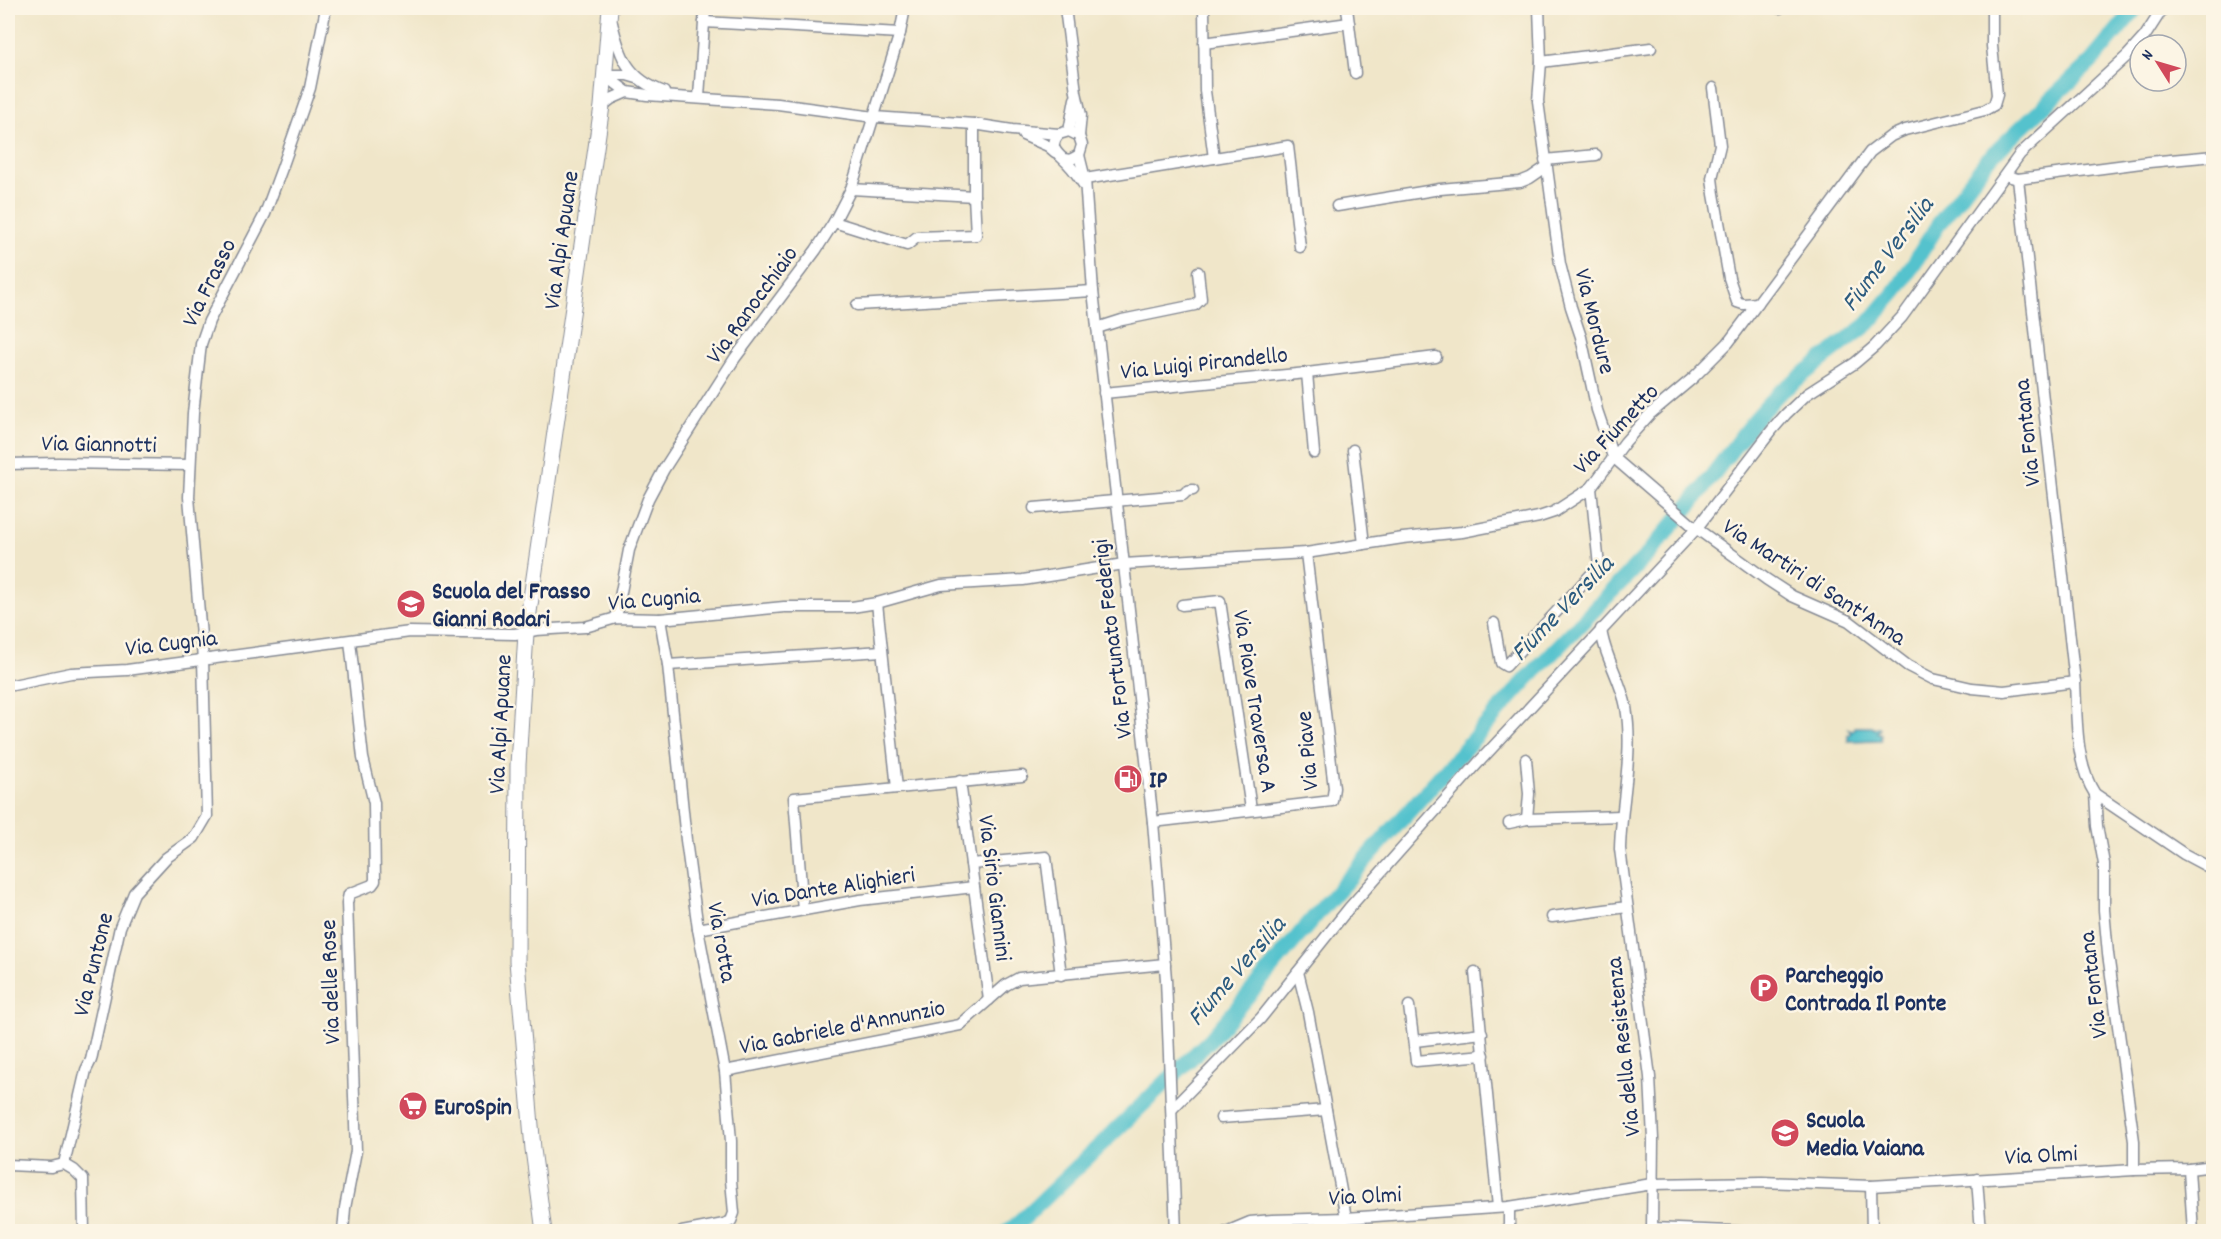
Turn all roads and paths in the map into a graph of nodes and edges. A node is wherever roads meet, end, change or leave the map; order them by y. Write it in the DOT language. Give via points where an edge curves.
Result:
graph roads {
  1 [pos="326,8"];
  2 [pos="705,8"];
  3 [pos="905,8"];
  4 [pos="1065,8"];
  5 [pos="1204,8"];
  6 [pos="1347,8"];
  7 [pos="1539,8"];
  8 [pos="1992,8"];
  9 [pos="2163,8"];
  10 [pos="610,11"];
  11 [pos="704,22"];
  12 [pos="1349,23"];
  13 [pos="900,33"];
  14 [pos="1204,43"];
  15 [pos="1651,48"];
  16 [pos="1541,62"];
  17 [pos="1355,73"];
  18 [pos="605,75"];
  19 [pos="637,78"];
  20 [pos="1713,88"];
  21 [pos="627,92"];
  22 [pos="676,96"];
  23 [pos="699,97"];
  24 [pos="602,106"];
  25 [pos="874,117"];
  26 [pos="974,124"];
  27 [pos="1012,130"];
  28 [pos="1069,134"];
  29 [pos="1079,155"];
  30 [pos="1596,155"];
  31 [pos="1060,156"];
  32 [pos="2214,156"];
  33 [pos="1214,158"];
  34 [pos="1545,164"];
  35 [pos="2004,173"];
  36 [pos="2018,179"];
  37 [pos="1085,183"];
  38 [pos="851,189"];
  39 [pos="974,196"];
  40 [pos="1337,206"];
  41 [pos="834,222"];
  42 [pos="1300,248"];
  43 [pos="1198,272"];
  44 [pos="1093,291"];
  45 [pos="1758,303"];
  46 [pos="857,305"];
  47 [pos="1097,328"];
  48 [pos="1436,357"];
  49 [pos="1307,373"];
  50 [pos="1104,393"];
  51 [pos="1353,450"];
  52 [pos="1314,453"];
  53 [pos="1613,457"];
  54 [pos="8,464"];
  55 [pos="190,465"];
  56 [pos="1591,488"];
  57 [pos="1193,490"];
  58 [pos="1116,501"];
  59 [pos="1034,508"];
  60 [pos="1694,527"];
  61 [pos="1364,544"];
  62 [pos="1306,553"];
  63 [pos="1124,564"];
  64 [pos="877,603"];
  65 [pos="1182,605"];
  66 [pos="615,618"];
  67 [pos="660,620"];
  68 [pos="1494,623"];
  69 [pos="1601,629"];
  70 [pos="526,633"];
  71 [pos="350,641"];
  72 [pos="882,651"];
  73 [pos="203,659"];
  74 [pos="668,665"];
  75 [pos="2075,682"];
  76 [pos="8,686"];
  77 [pos="1526,759"];
  78 [pos="1022,776"];
  79 [pos="960,781"];
  80 [pos="897,788"];
  81 [pos="2095,794"];
  82 [pos="1251,809"];
  83 [pos="1621,816"];
  84 [pos="1527,819"];
  85 [pos="1153,822"];
  86 [pos="1509,824"];
  87 [pos="971,864"];
  88 [pos="2214,870"];
  89 [pos="974,887"];
  90 [pos="1627,907"];
  91 [pos="804,910"];
  92 [pos="1552,917"];
  93 [pos="698,929"];
  94 [pos="1165,964"];
  95 [pos="1298,972"];
  96 [pos="1475,972"];
  97 [pos="1061,975"];
  98 [pos="989,1000"];
  99 [pos="1409,1006"];
  100 [pos="1482,1033"];
  101 [pos="1415,1041"];
  102 [pos="1484,1055"];
  103 [pos="725,1071"];
  104 [pos="1172,1109"];
  105 [pos="1326,1110"];
  106 [pos="1221,1118"];
  107 [pos="64,1164"];
  108 [pos="8,1166"];
  109 [pos="2214,1166"];
  110 [pos="2189,1169"];
  111 [pos="2134,1170"];
  112 [pos="1977,1179"];
  113 [pos="1652,1184"];
  114 [pos="1871,1186"];
  115 [pos="1504,1207"];
  116 [pos="1346,1218"];
  117 [pos="1720,1231"];
  118 [pos="84,1232"];
  119 [pos="343,1232"];
  120 [pos="544,1232"];
  121 [pos="682,1232"];
  122 [pos="1176,1232"];
  123 [pos="1226,1232"];
  124 [pos="1509,1232"];
  125 [pos="1756,1232"];
  126 [pos="1872,1232"];
  127 [pos="1981,1232"];
  128 [pos="2193,1232"];
  1 -- 55 [label="street, Via Frasso" via="310,88 265,214 201,344"];
  2 -- 11 [label="street"];
  3 -- 13 [label="street, Via Ranocchiaio"];
  4 -- 28 [label="street" via="1076,92"];
  5 -- 14 [label="street"];
  6 -- 12 [label="street"];
  7 -- 16 [label="street, Via Mordure"];
  8 -- 45 [label="street, Via Fiumetto" via="1997,95 1994,105 1905,130 1870,152"];
  9 -- 35 [label="street" via="2127,57"];
  10 -- 18 [label="main road, Via Alpi Apuane"];
  10 -- 19 [label="street" via="620,54"];
  11 -- 13 [label="street"];
  11 -- 23 [label="street"];
  12 -- 14 [label="street"];
  12 -- 17 [label="street"];
  13 -- 25 [label="street, Via Ranocchiaio"];
  14 -- 33 [label="street" via="1207,113"];
  15 -- 16 [label="street"];
  16 -- 34 [label="street, Via Mordure" via="1538,101"];
  18 -- 19 [label="street"];
  18 -- 21 [label="street"];
  18 -- 24 [label="main road, Via Alpi Apuane"];
  19 -- 22 [label="street"];
  20 -- 45 [label="street" via="1720,145 1712,178 1730,278 1737,302"];
  21 -- 22 [label="street"];
  21 -- 24 [label="street"];
  22 -- 23 [label="street"];
  23 -- 25 [label="street"];
  24 -- 70 [label="main road, Via Alpi Apuane"];
  25 -- 26 [label="street"];
  25 -- 38 [label="street, Via Ranocchiaio"];
  26 -- 27 [label="street"];
  26 -- 39 [label="street"];
  27 -- 28 [label="street"];
  27 -- 31 [label="street" via="1035,139"];
  28 -- 29 [label="street" via="1082,146"];
  28 -- 31 [label="street" via="1054,142"];
  29 -- 31 [label="street"];
  29 -- 37 [label="street, Via Fortunato Federigi"];
  30 -- 34 [label="street"];
  31 -- 37 [label="street"];
  32 -- 36 [label="street"];
  33 -- 37 [label="street"];
  33 -- 42 [label="street" via="1288,146"];
  34 -- 40 [label="street" via="1520,182 1440,189"];
  34 -- 53 [label="street, Via Mordure" via="1560,264 1596,410"];
  35 -- 36 [label="street"];
  35 -- 60 [label="street" via="1902,317 1855,363 1808,394 1786,414"];
  36 -- 75 [label="street, Via Fontana"];
  37 -- 44 [label="street, Via Fortunato Federigi"];
  38 -- 39 [label="street"];
  38 -- 41 [label="street, Via Ranocchiaio"];
  39 -- 41 [label="street" via="976,235 917,237 907,245"];
  41 -- 66 [label="street, Via Ranocchiaio" via="735,358 664,469 629,550"];
  43 -- 47 [label="street" via="1201,299 1195,305"];
  44 -- 46 [label="street"];
  44 -- 47 [label="street, Via Fortunato Federigi"];
  45 -- 53 [label="street, Via Fiumetto" via="1728,344 1650,414"];
  47 -- 50 [label="street, Via Fortunato Federigi"];
  48 -- 49 [label="street, Via Luigi Pirandello"];
  49 -- 50 [label="street, Via Luigi Pirandello"];
  49 -- 52 [label="street, Via Luigi Pirandello"];
  50 -- 58 [label="street, Via Fortunato Federigi"];
  51 -- 61 [label="street"];
  53 -- 56 [label="street, Via Fiumetto"];
  53 -- 60 [label="street, Via Mordure"];
  54 -- 55 [label="street, Via Giannotti"];
  55 -- 73 [label="street, Via Frasso" via="189,497"];
  56 -- 61 [label="street, Via Fiumetto" via="1554,512 1522,521"];
  56 -- 68 [label="street" via="1599,566 1506,666 1501,663"];
  57 -- 58 [label="street" via="1184,495"];
  58 -- 59 [label="street"];
  58 -- 63 [label="street, Via Fortunato Federigi"];
  60 -- 69 [label="street, Via Martiri di Sant'Anna"];
  60 -- 75 [label="street, Via Martiri di Sant'Anna" via="1792,596 1849,621 1908,666 1933,679 2004,691"];
  61 -- 62 [label="street, Via Fiumetto"];
  62 -- 63 [label="street, Via Fiumetto"];
  62 -- 82 [label="street, Via Piave" via="1334,789 1332,801"];
  63 -- 64 [label="street, Via Cugnia" via="1023,580 941,585"];
  63 -- 85 [label="street, Via Fortunato Federigi"];
  64 -- 67 [label="street, Via Cugnia"];
  64 -- 72 [label="street"];
  65 -- 82 [label="street, Via Piave Traversa A" via="1220,601"];
  66 -- 67 [label="street, Via Cugnia"];
  66 -- 70 [label="street, Via Cugnia" via="585,627"];
  67 -- 74 [label="street, Via rotta"];
  69 -- 83 [label="street, Via della Resistenza" via="1628,721 1629,759"];
  69 -- 95 [label="street, Via Martiri di Sant'Anna" via="1388,863"];
  70 -- 71 [label="street, Via Cugnia" via="410,632"];
  70 -- 120 [label="main road, Via Alpi Apuane" via="518,765 517,961"];
  71 -- 73 [label="street, Via Cugnia"];
  71 -- 119 [label="street, Via delle Rose" via="363,758 374,803 375,880 349,894 347,903 356,1150"];
  72 -- 74 [label="street"];
  72 -- 80 [label="street"];
  73 -- 76 [label="street, Via Cugnia" via="71,673"];
  73 -- 107 [label="street, Via Puntone" via="207,816 194,838 166,858 134,893 120,927"];
  74 -- 93 [label="street, Via rotta"];
  75 -- 81 [label="street" via="2079,745 2088,783"];
  77 -- 84 [label="street"];
  78 -- 79 [label="street"];
  79 -- 80 [label="street"];
  79 -- 87 [label="street, Via Sirio Giannini"];
  80 -- 91 [label="street" via="794,798"];
  81 -- 88 [label="street"];
  81 -- 111 [label="street, Via Fontana" via="2104,864 2108,954 2134,1141"];
  82 -- 85 [label="street, Via Piave"];
  83 -- 84 [label="street"];
  83 -- 90 [label="street, Via della Resistenza" via="1620,849"];
  84 -- 86 [label="street"];
  85 -- 94 [label="street, Via Fortunato Federigi"];
  87 -- 89 [label="street, Via Sirio Giannini"];
  87 -- 97 [label="street" via="1046,857"];
  89 -- 91 [label="street, Via Dante Alighieri"];
  89 -- 98 [label="street, Via Sirio Giannini"];
  90 -- 92 [label="street"];
  90 -- 113 [label="street, Via della Resistenza" via="1650,1077"];
  91 -- 93 [label="street, Via Dante Alighieri"];
  93 -- 103 [label="street, Via rotta"];
  94 -- 97 [label="street, Via Gabriele d'Annunzio"];
  94 -- 104 [label="street, Via Fortunato Federigi"];
  95 -- 104 [label="street, Via Martiri di Sant'Anna" via="1261,1018"];
  95 -- 105 [label="street"];
  96 -- 100 [label="street"];
  97 -- 98 [label="street, Via Gabriele d'Annunzio" via="1019,978"];
  98 -- 103 [label="street, Via Gabriele d'Annunzio" via="960,1025"];
  99 -- 101 [label="street"];
  100 -- 101 [label="street"];
  100 -- 102 [label="street"];
  101 -- 102 [label="street" via="1416,1061"];
  102 -- 115 [label="street"];
  103 -- 121 [label="street, Via rotta" via="734,1213 731,1221 724,1224"];
  104 -- 122 [label="street, Via Fortunato Federigi"];
  105 -- 106 [label="street"];
  105 -- 116 [label="street"];
  107 -- 108 [label="street"];
  107 -- 118 [label="street" via="82,1179"];
  109 -- 110 [label="street, Via Olmi"];
  110 -- 111 [label="street, Via Olmi"];
  110 -- 128 [label="street"];
  111 -- 112 [label="street, Via Olmi"];
  112 -- 114 [label="street, Via Olmi"];
  112 -- 127 [label="street"];
  113 -- 114 [label="street, Via Olmi" via="1762,1182"];
  113 -- 115 [label="street, Via Olmi"];
  113 -- 117 [label="street" via="1652,1228"];
  114 -- 126 [label="street"];
  115 -- 116 [label="street, Via Olmi"];
  115 -- 124 [label="street"];
  116 -- 123 [label="street, Via Olmi" via="1250,1222"];
  117 -- 125 [label="street"];
}
